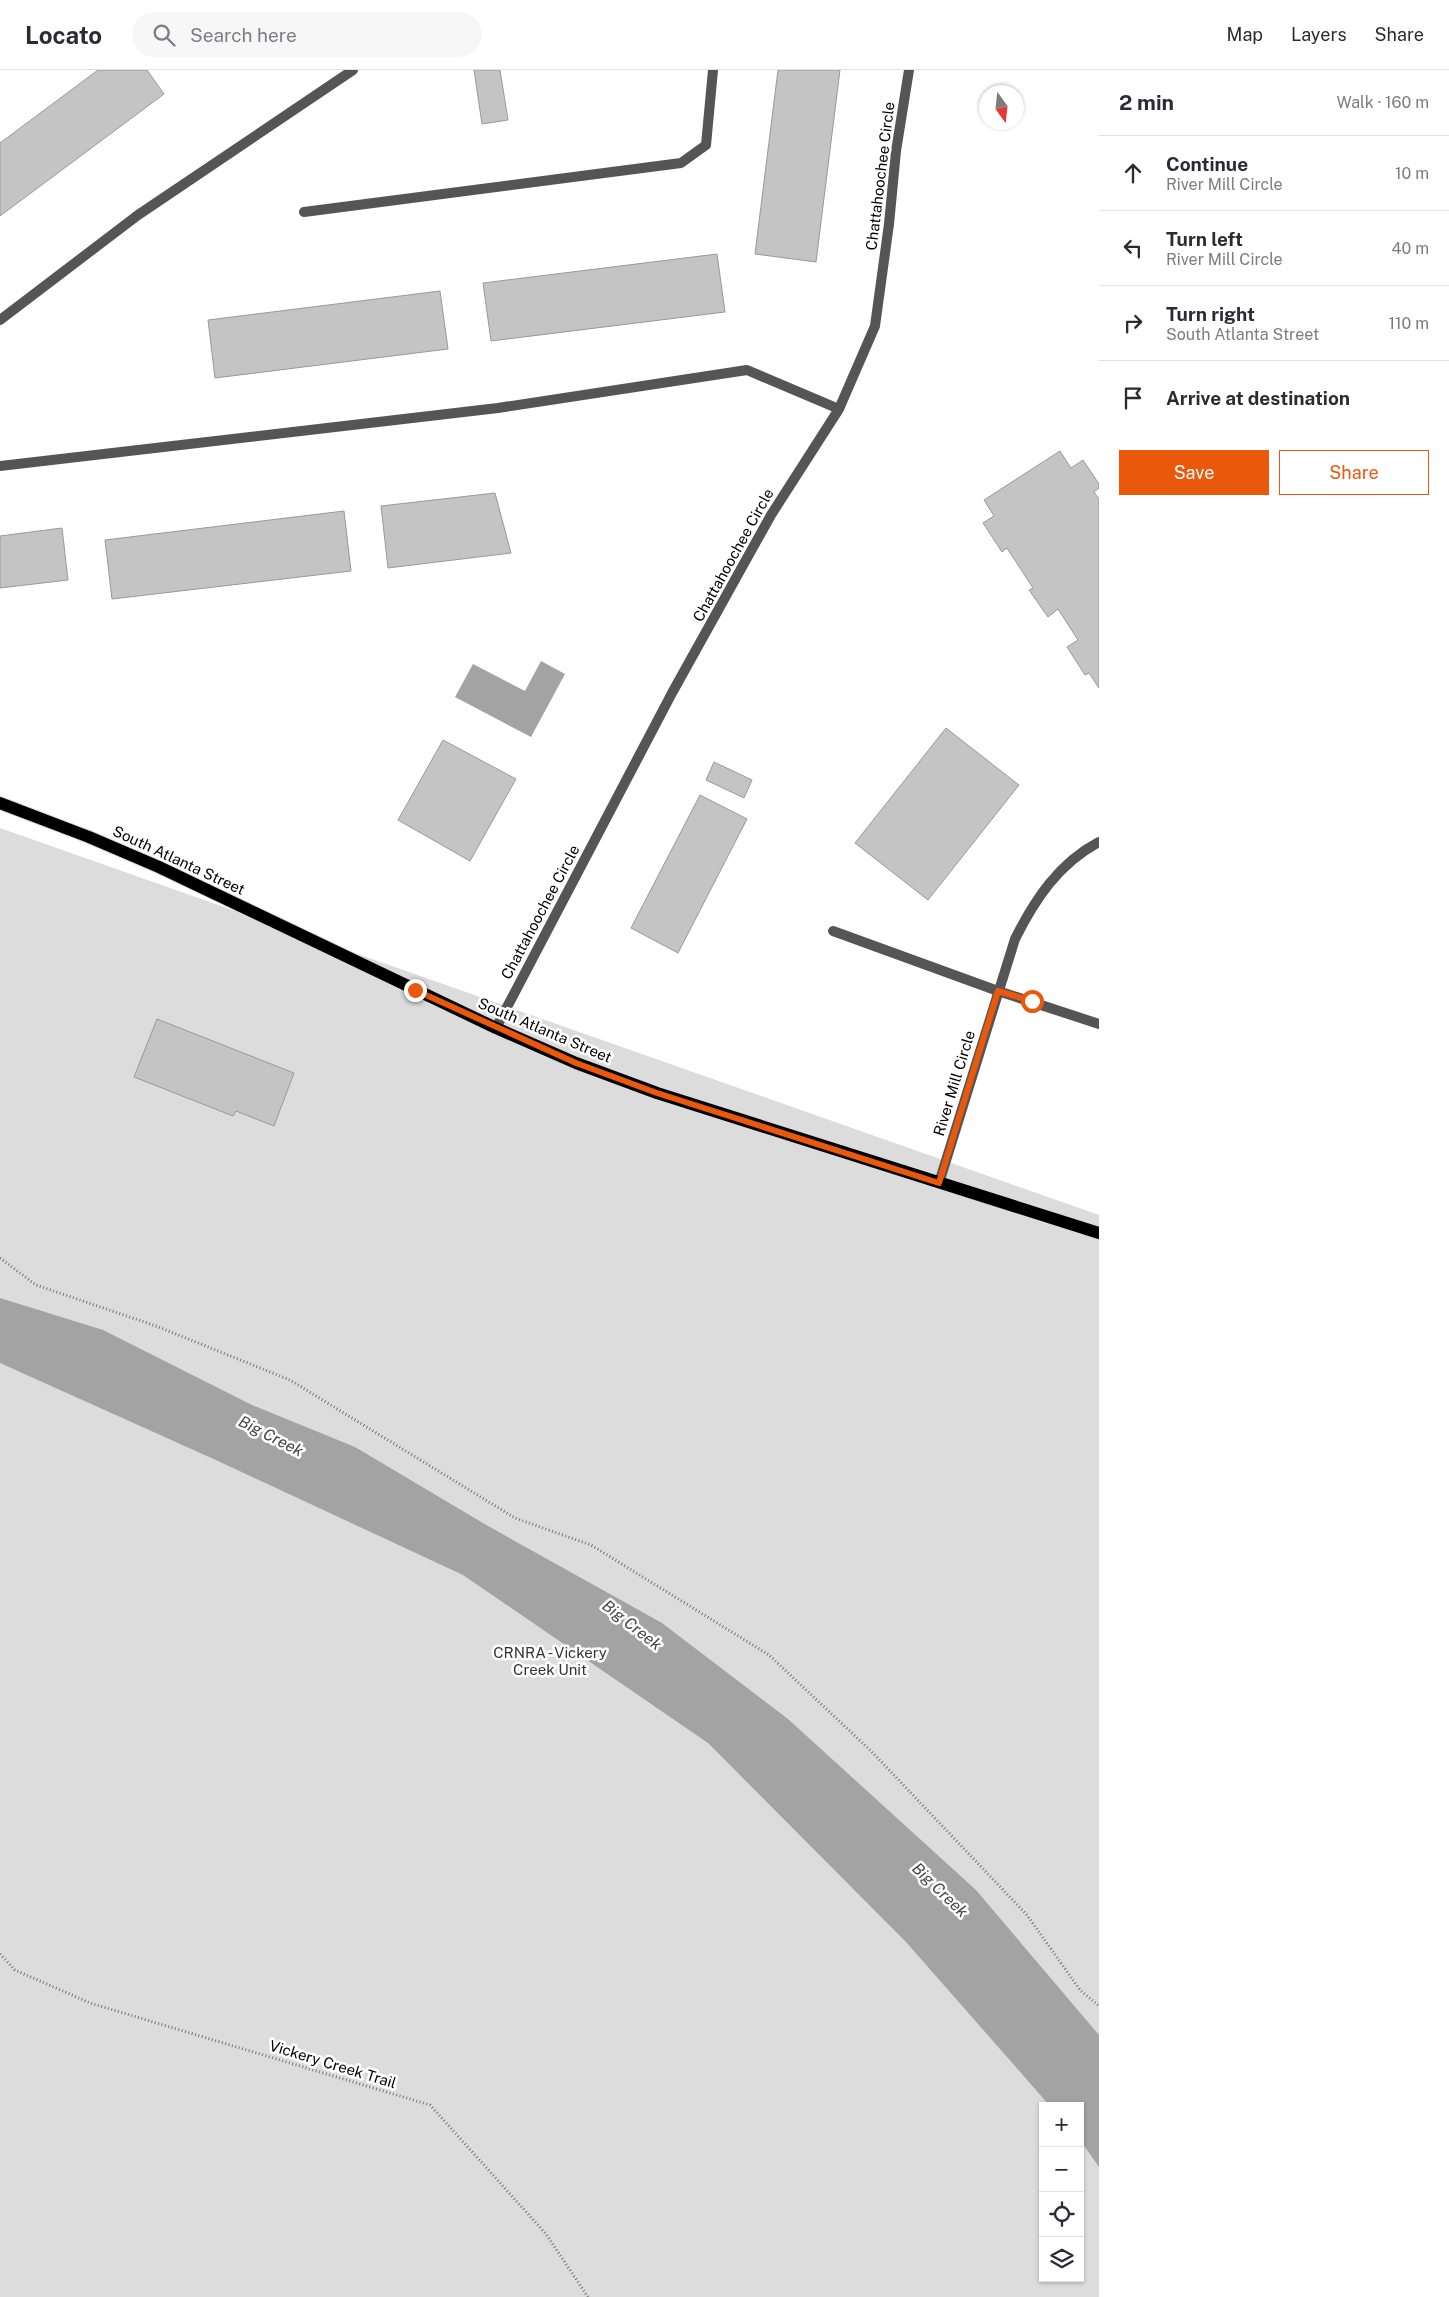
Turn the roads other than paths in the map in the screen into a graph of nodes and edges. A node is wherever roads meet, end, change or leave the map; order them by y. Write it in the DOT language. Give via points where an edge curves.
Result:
graph roads {
  1 [pos="353,70"];
  2 [pos="713,70"];
  3 [pos="909,70"];
  4 [pos="304,212"];
  5 [pos="0,320"];
  6 [pos="839,409"];
  7 [pos="0,466"];
  8 [pos="0,803"];
  9 [pos="1099,842"];
  10 [pos="833,931"];
  11 [pos="998,991"];
  12 [pos="1099,1024"];
  13 [pos="496,1028"];
  14 [pos="939,1183"];
  15 [pos="1099,1233"];
  1 -- 5 [label="street" via="138,215"];
  2 -- 4 [label="street" via="706,145 680,163"];
  3 -- 6 [label="street, Chattahoochee Circle" via="875,326"];
  6 -- 7 [label="street" via="747,370 498,408"];
  6 -- 13 [label="street, Chattahoochee Circle" via="771,515 672,693"];
  8 -- 13 [label="main road, South Atlanta Street" via="159,867"];
  9 -- 11 [label="street, River Mill Circle" via="1057,873 1032,905 1015,939"];
  10 -- 11 [label="street"];
  11 -- 12 [label="street"];
  11 -- 14 [label="street, River Mill Circle"];
  13 -- 14 [label="main road, South Atlanta Street" via="576,1063 657,1093"];
  14 -- 15 [label="main road, South Atlanta Street"];
}
